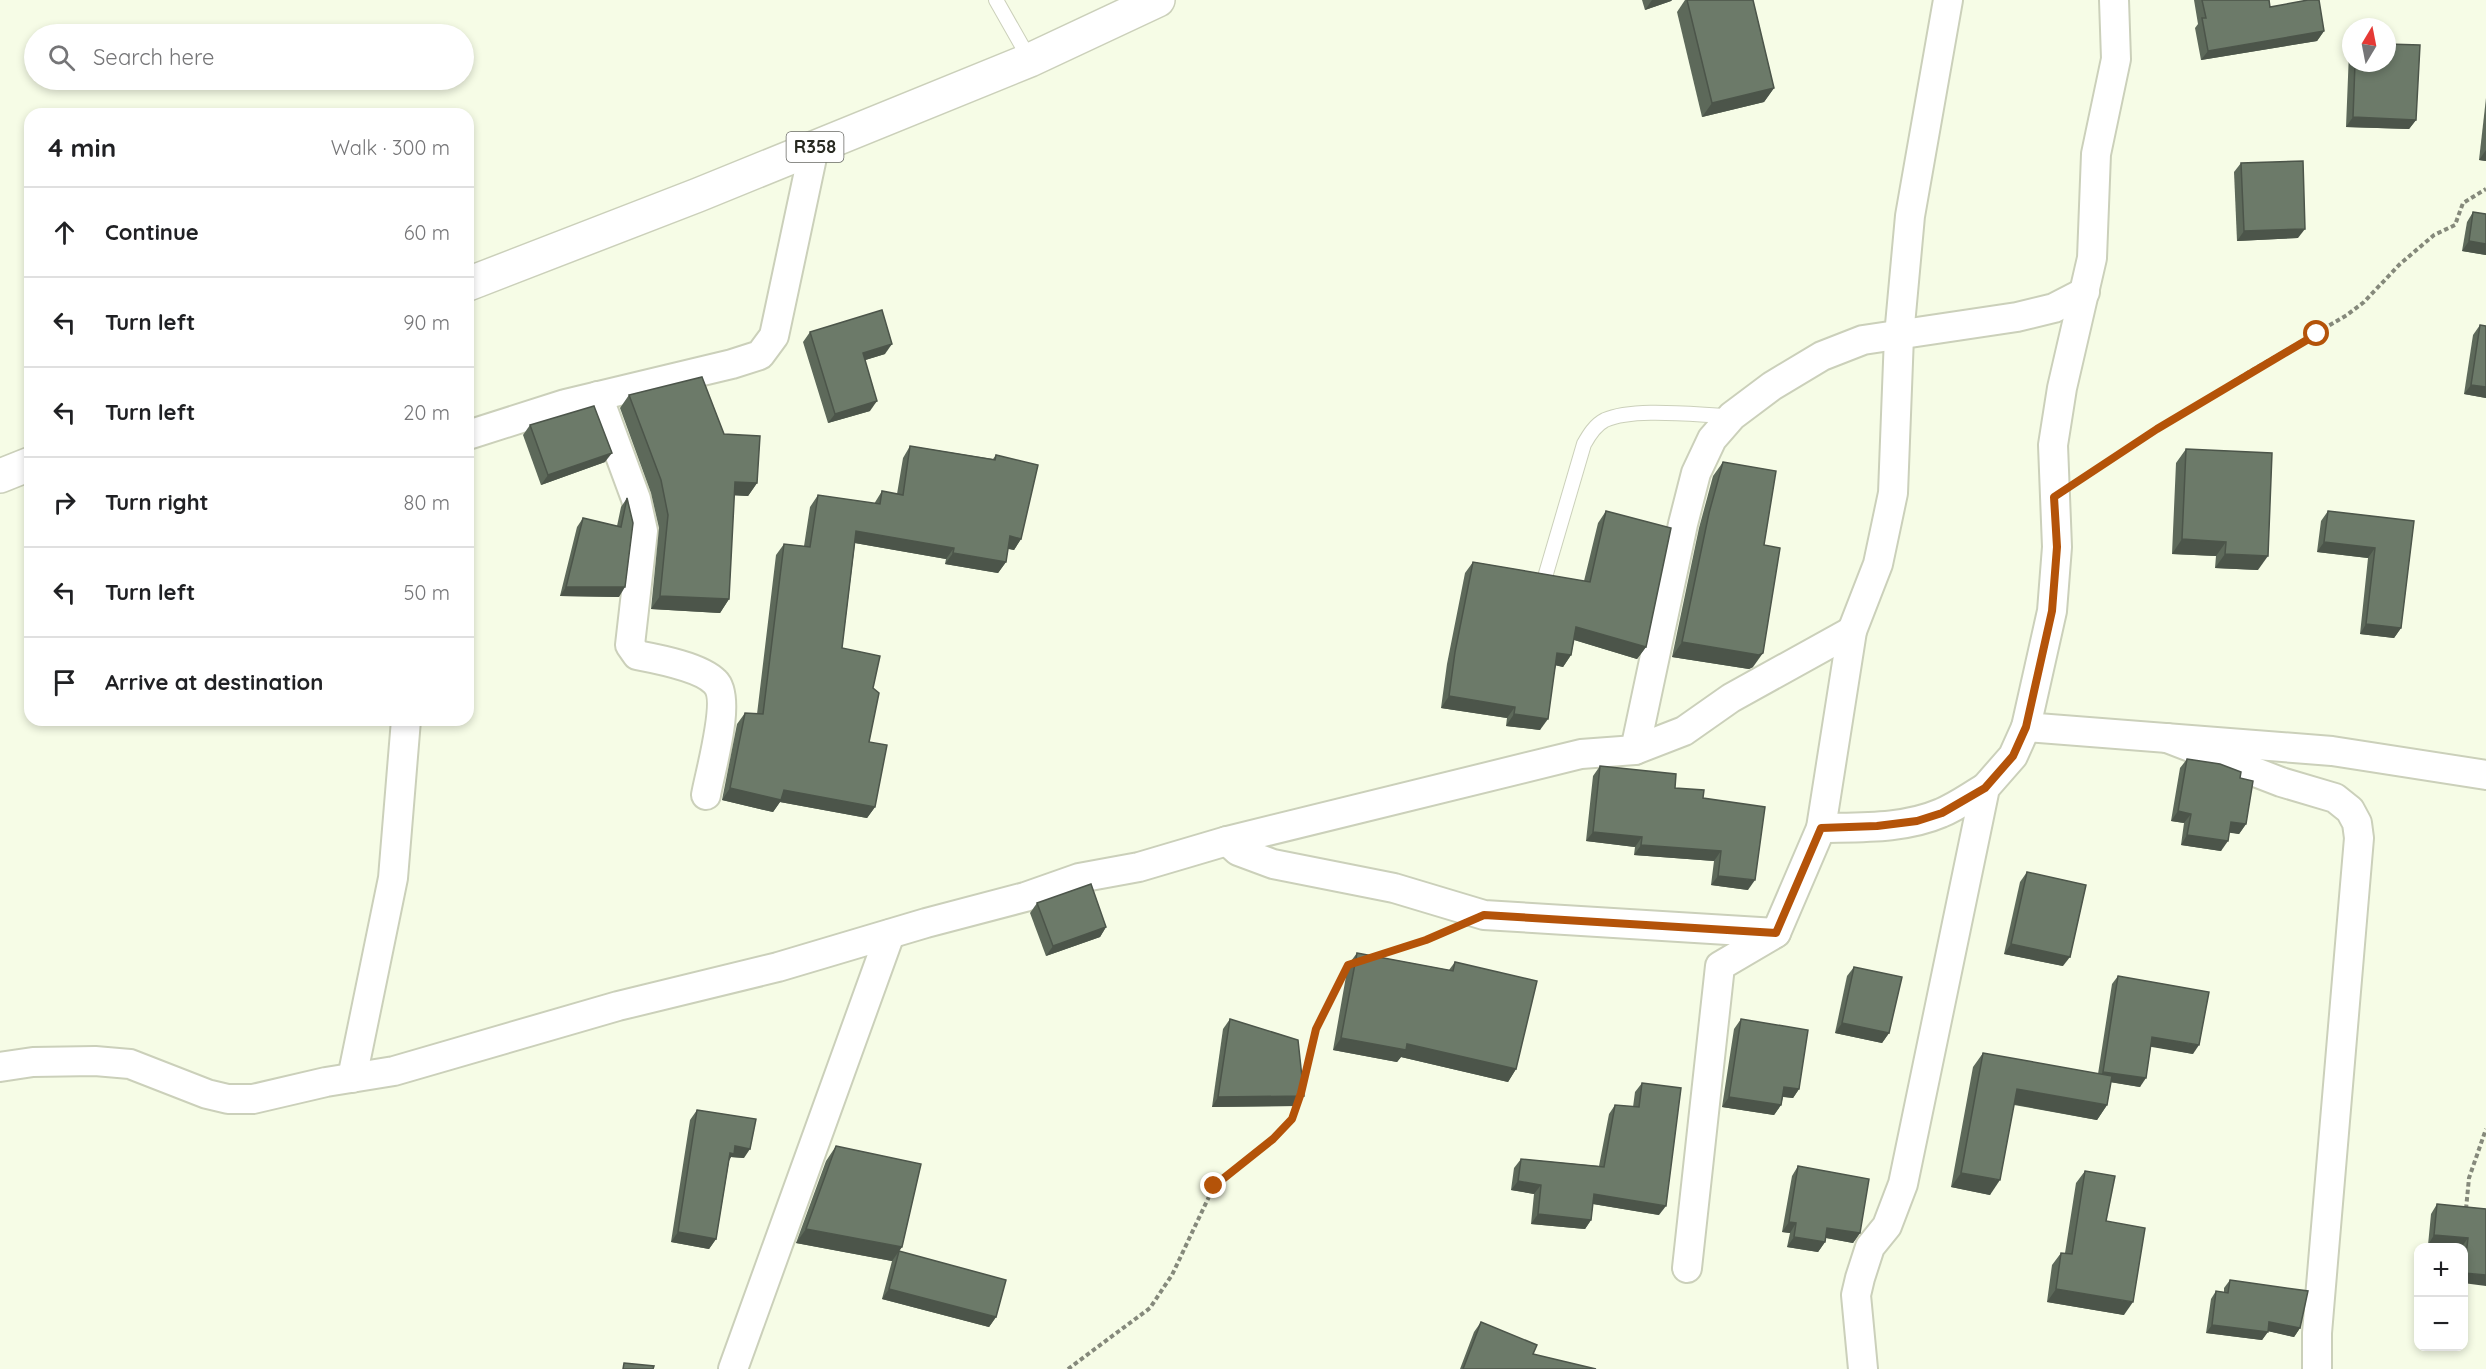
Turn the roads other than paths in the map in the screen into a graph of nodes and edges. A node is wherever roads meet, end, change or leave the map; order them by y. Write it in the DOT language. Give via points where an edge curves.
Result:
graph roads {
  1 [pos="996,0"];
  2 [pos="1158,0"];
  3 [pos="1948,0"];
  4 [pos="2114,0"];
  5 [pos="1030,60"];
  6 [pos="814,148"];
  7 [pos="474,282"];
  8 [pos="2085,292"];
  9 [pos="1899,336"];
  10 [pos="598,396"];
  11 [pos="1732,416"];
  12 [pos="474,433"];
  13 [pos="24,466"];
  14 [pos="0,476"];
  15 [pos="1545,577"];
  16 [pos="1852,631"];
  17 [pos="406,726"];
  18 [pos="2026,727"];
  19 [pos="2167,738"];
  20 [pos="1635,750"];
  21 [pos="2486,775"];
  22 [pos="1985,788"];
  23 [pos="706,795"];
  24 [pos="1821,828"];
  25 [pos="1227,841"];
  26 [pos="1776,933"];
  27 [pos="890,934"];
  28 [pos="0,1067"];
  29 [pos="352,1078"];
  30 [pos="1688,1268"];
  31 [pos="733,1369"];
  32 [pos="1863,1369"];
  33 [pos="2317,1369"];
  1 -- 5 [label="lane"];
  2 -- 5 [label="main road, R358"];
  3 -- 9 [label="street" via="1910,216"];
  4 -- 8 [label="street" via="2116,59 2096,154 2092,258"];
  5 -- 6 [label="main road, R358"];
  6 -- 7 [label="main road, R358"];
  6 -- 10 [label="street" via="774,336 760,355"];
  8 -- 9 [label="street" via="2054,308 2017,317"];
  8 -- 18 [label="street" via="2053,445 2057,547 2052,611"];
  9 -- 11 [label="street" via="1863,340 1822,356"];
  9 -- 16 [label="street" via="1893,493 1878,564"];
  10 -- 12 [label="street"];
  10 -- 23 [label="street" via="636,499 643,531 632,650 637,655 706,674 718,683 723,701"];
  11 -- 15 [label="lane" via="1628,414 1592,429 1584,444"];
  11 -- 20 [label="street" via="1712,439 1696,473"];
  13 -- 14 [label="main road"];
  16 -- 20 [label="street" via="1731,698 1684,731"];
  16 -- 24 [label="street"];
  17 -- 29 [label="street" via="393,879"];
  18 -- 19 [label="street"];
  18 -- 22 [label="street" via="2013,756"];
  19 -- 21 [label="street" via="2332,751"];
  19 -- 33 [label="street" via="2281,782 2335,798 2350,810 2357,823 2359,838"];
  20 -- 25 [label="street" via="1581,754"];
  22 -- 24 [label="street" via="1942,813 1917,821"];
  22 -- 32 [label="street" via="1903,1184 1887,1226 1870,1247 1856,1295"];
  24 -- 26 [label="street"];
  25 -- 26 [label="street" via="1238,851 1273,864 1394,888 1484,915"];
  25 -- 27 [label="street" via="1139,867 1079,878"];
  26 -- 30 [label="street" via="1720,966"];
  27 -- 29 [label="street" via="778,967 618,1006 394,1071"];
  27 -- 31 [label="street"];
  28 -- 29 [label="street" via="43,1062 130,1064 207,1094 240,1100"];
}
